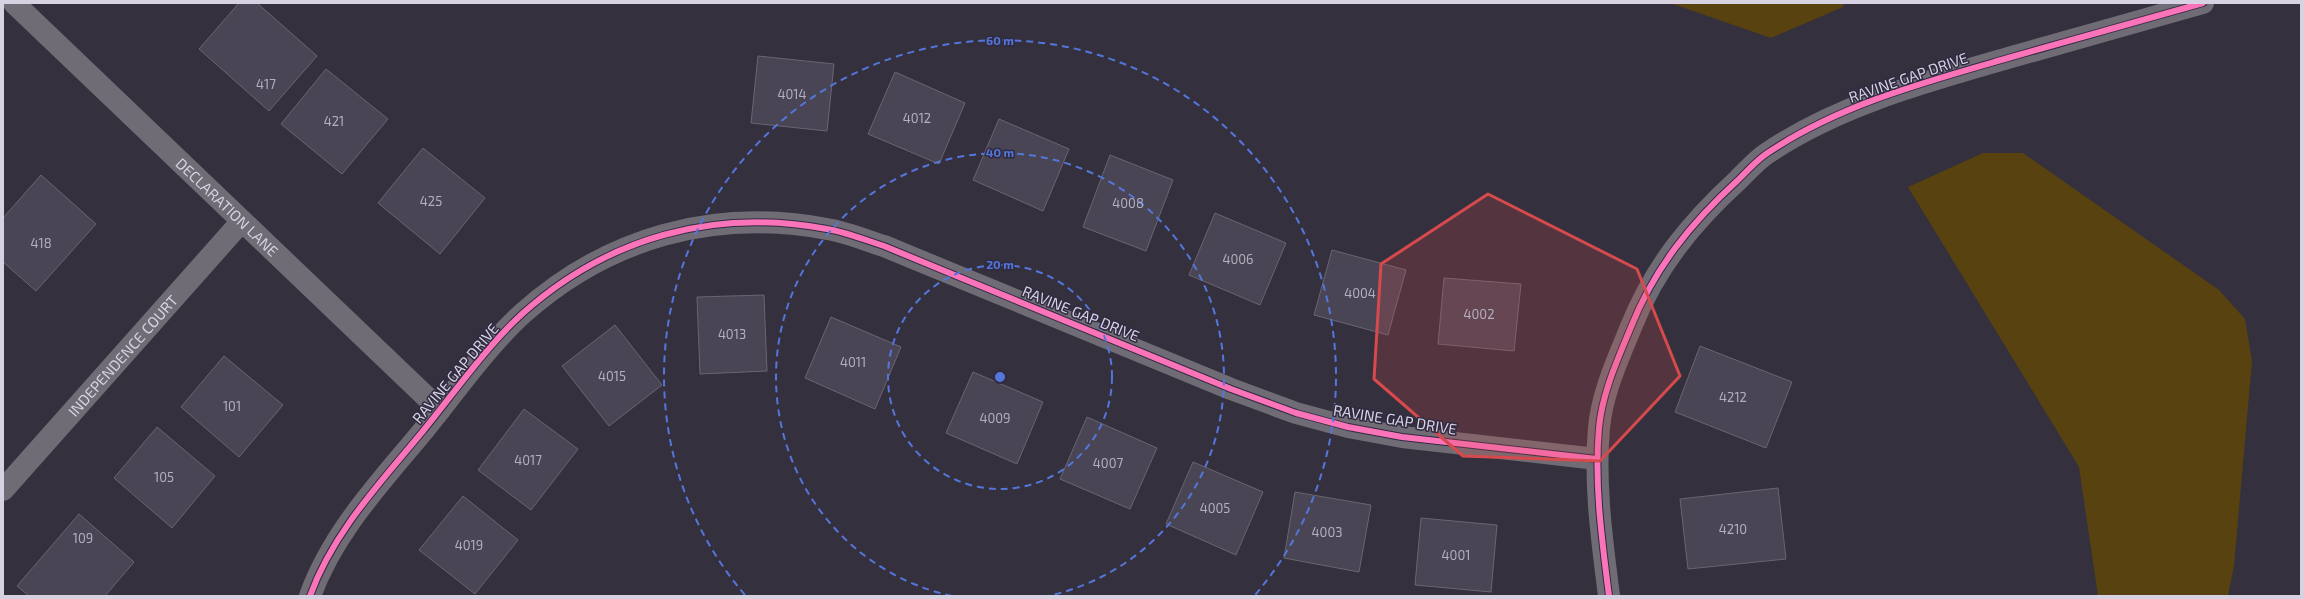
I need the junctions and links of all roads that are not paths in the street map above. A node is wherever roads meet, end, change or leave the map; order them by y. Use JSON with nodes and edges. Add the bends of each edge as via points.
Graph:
{"nodes":[{"id":1,"x":14,"y":3,"type":"edge"},
{"id":2,"x":2203,"y":3,"type":"edge"},
{"id":3,"x":242,"y":221,"type":"junction"},
{"id":4,"x":440,"y":410,"type":"junction"},
{"id":5,"x":1597,"y":459,"type":"junction"},
{"id":6,"x":3,"y":490,"type":"edge"},
{"id":7,"x":310,"y":596,"type":"edge"},
{"id":8,"x":1609,"y":596,"type":"edge"}],
"edges":[{"from":1,"to":3,"type":"street","name":"DECLARATION LANE"},
{"from":2,"to":5,"type":"street","name":"RAVINE GAP DRIVE","via":[[1973,68],[1883,97],[1819,123],[1765,155],[1716,200],[1671,251],[1638,309],[1612,372],[1599,425]]},
{"from":3,"to":4,"type":"street","name":"DECLARATION LANE"},
{"from":3,"to":6,"type":"street","name":"INDEPENDENCE COURT"},
{"from":4,"to":5,"type":"street","name":"RAVINE GAP DRIVE","via":[[522,315],[566,279],[609,255],[670,232],[724,223],[776,222],[829,229],[884,246],[1231,389],[1296,413],[1348,427],[1402,437]]},
{"from":4,"to":7,"type":"street","name":"RAVINE GAP DRIVE","via":[[336,540]]},
{"from":5,"to":8,"type":"street","name":"RAVINE GAP DRIVE","via":[[1598,502]]}]}
